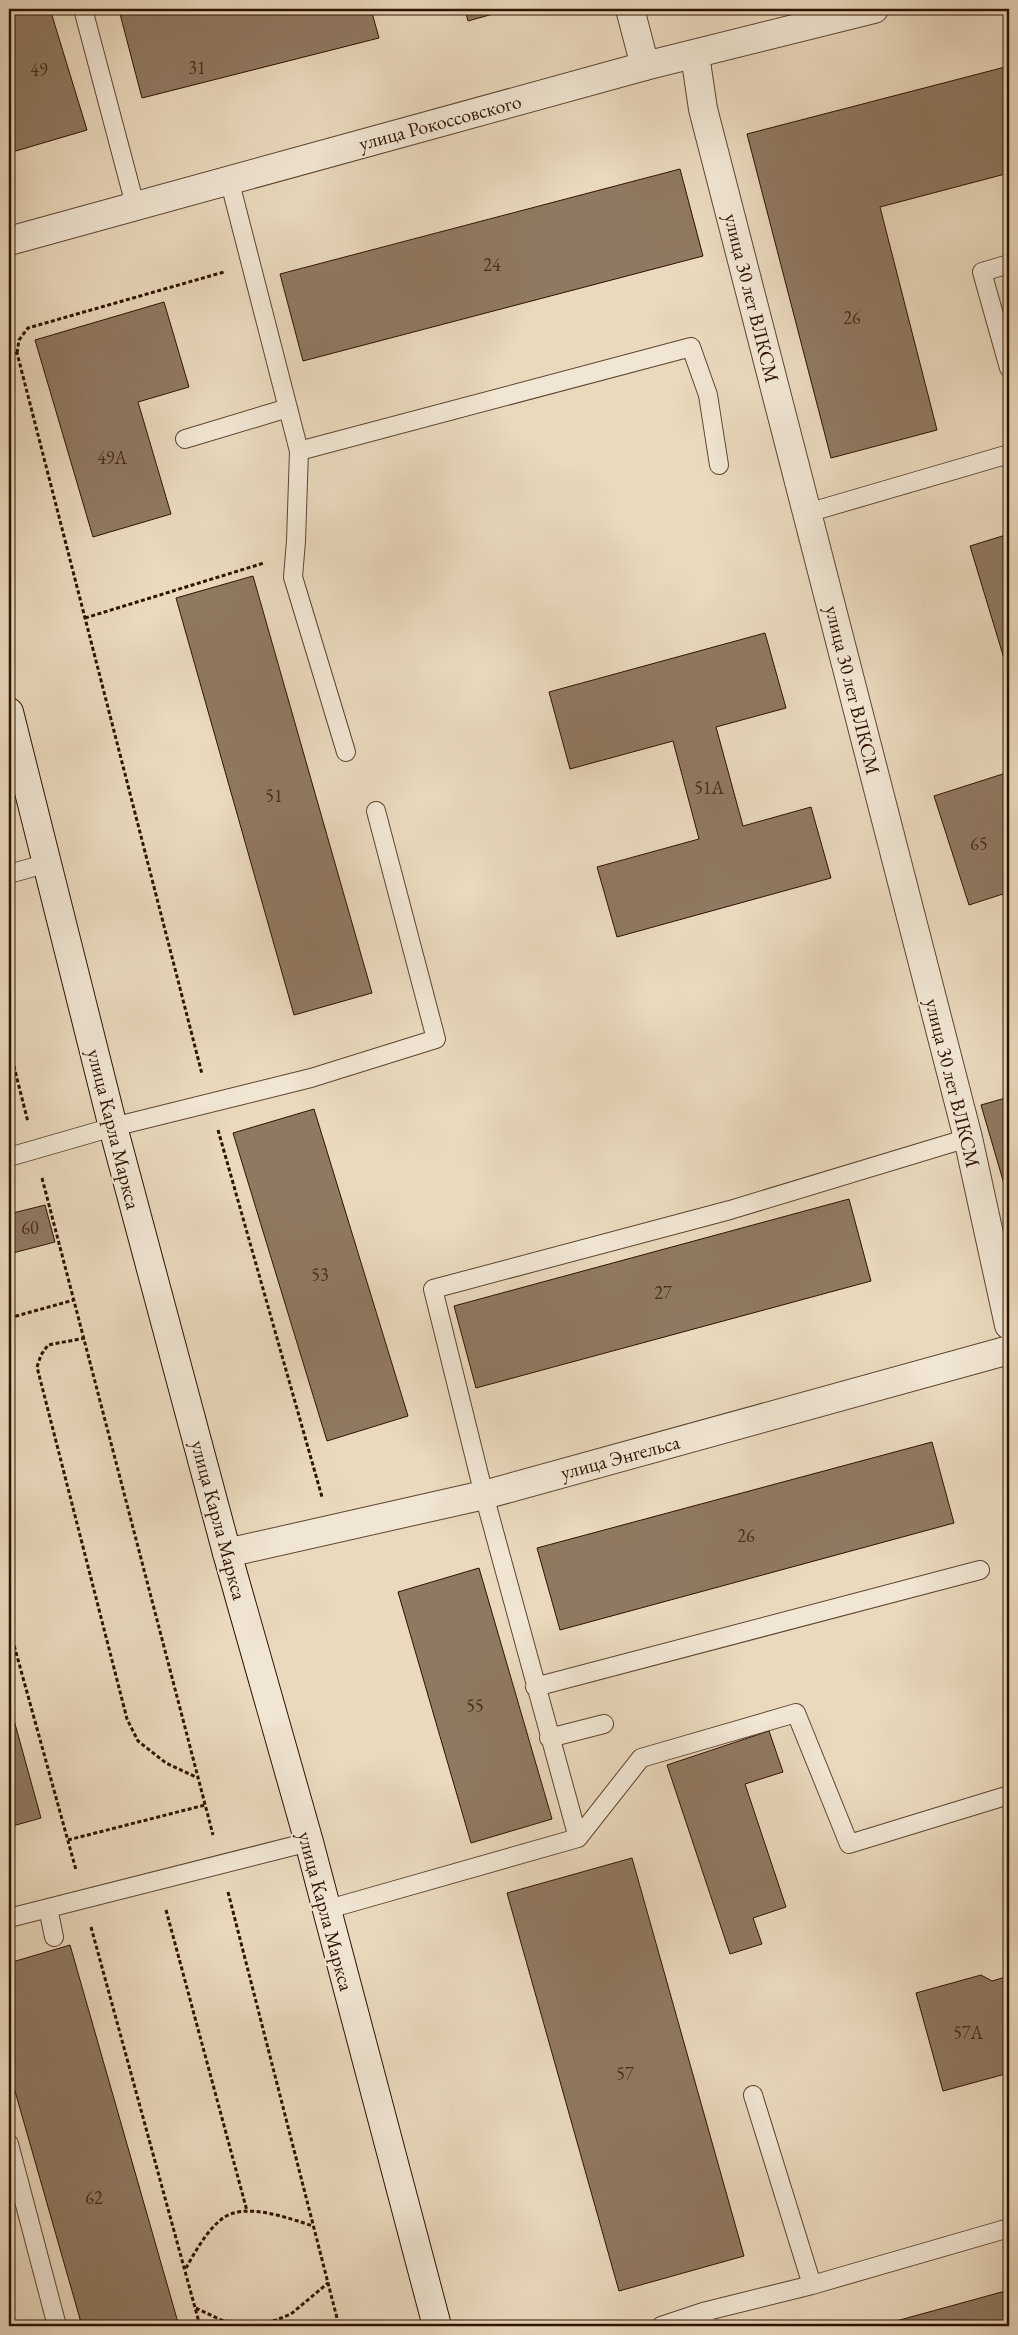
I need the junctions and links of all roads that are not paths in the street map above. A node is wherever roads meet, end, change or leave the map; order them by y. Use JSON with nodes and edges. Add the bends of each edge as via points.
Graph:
{"nodes":[{"id":1,"x":83,"y":9,"type":"edge"},
{"id":2,"x":630,"y":9,"type":"edge"},
{"id":3,"x":874,"y":9,"type":"edge"},
{"id":4,"x":695,"y":55,"type":"junction"},
{"id":5,"x":645,"y":66,"type":"junction"},
{"id":6,"x":229,"y":179,"type":"junction"},
{"id":7,"x":135,"y":206,"type":"junction"},
{"id":8,"x":9,"y":241,"type":"edge"},
{"id":9,"x":1009,"y":264,"type":"edge"},
{"id":10,"x":1009,"y":368,"type":"edge"},
{"id":11,"x":288,"y":408,"type":"junction"},
{"id":12,"x":184,"y":439,"type":"dead end"},
{"id":13,"x":299,"y":451,"type":"junction"},
{"id":14,"x":1009,"y":454,"type":"edge"},
{"id":15,"x":720,"y":465,"type":"dead end"},
{"id":16,"x":807,"y":513,"type":"junction"},
{"id":17,"x":9,"y":712,"type":"edge"},
{"id":18,"x":346,"y":752,"type":"dead end"},
{"id":19,"x":376,"y":811,"type":"dead end"},
{"id":20,"x":48,"y":863,"type":"junction"},
{"id":21,"x":9,"y":874,"type":"edge"},
{"id":22,"x":113,"y":1127,"type":"junction"},
{"id":23,"x":968,"y":1138,"type":"junction"},
{"id":24,"x":9,"y":1157,"type":"edge"},
{"id":25,"x":1009,"y":1325,"type":"edge"},
{"id":26,"x":1009,"y":1350,"type":"edge"},
{"id":27,"x":484,"y":1495,"type":"junction"},
{"id":28,"x":227,"y":1553,"type":"junction"},
{"id":29,"x":980,"y":1570,"type":"dead end"},
{"id":30,"x":535,"y":1687,"type":"junction"},
{"id":31,"x":604,"y":1724,"type":"dead end"},
{"id":32,"x":549,"y":1738,"type":"junction"},
{"id":33,"x":1009,"y":1795,"type":"edge"},
{"id":34,"x":578,"y":1838,"type":"junction"},
{"id":35,"x":309,"y":1842,"type":"junction"},
{"id":36,"x":48,"y":1908,"type":"junction"},
{"id":37,"x":325,"y":1910,"type":"junction"},
{"id":38,"x":9,"y":1918,"type":"edge"},
{"id":39,"x":54,"y":1937,"type":"dead end"},
{"id":40,"x":753,"y":2095,"type":"dead end"},
{"id":41,"x":9,"y":2144,"type":"edge"},
{"id":42,"x":1009,"y":2228,"type":"edge"},
{"id":43,"x":812,"y":2285,"type":"junction"},
{"id":44,"x":705,"y":2319,"type":"edge"},
{"id":45,"x":57,"y":2326,"type":"edge"},
{"id":46,"x":437,"y":2326,"type":"edge"},
{"id":47,"x":661,"y":2326,"type":"edge"}],
"edges":[{"from":1,"to":7,"type":"lane"},
{"from":2,"to":5,"type":"street"},
{"from":3,"to":4,"type":"street","name":"улица Рокоссовского"},
{"from":4,"to":5,"type":"street","name":"улица Рокоссовского"},
{"from":4,"to":16,"type":"street","name":"улица 30 лет ВЛКСМ","via":[[703,109]]},
{"from":5,"to":6,"type":"street","name":"улица Рокоссовского"},
{"from":6,"to":7,"type":"street","name":"улица Рокоссовского"},
{"from":6,"to":11,"type":"lane"},
{"from":7,"to":8,"type":"street","name":"улица Рокоссовского"},
{"from":9,"to":10,"type":"lane","via":[[982,272]]},
{"from":11,"to":12,"type":"lane"},
{"from":11,"to":13,"type":"lane"},
{"from":13,"to":15,"type":"lane","via":[[691,347],[708,395]]},
{"from":13,"to":18,"type":"lane","via":[[293,577]]},
{"from":14,"to":16,"type":"lane"},
{"from":16,"to":23,"type":"street","name":"улица 30 лет ВЛКСМ"},
{"from":17,"to":20,"type":"street","name":"улица Карла Маркса"},
{"from":19,"to":22,"type":"lane","via":[[436,1039],[311,1078]]},
{"from":20,"to":21,"type":"lane"},
{"from":20,"to":22,"type":"street","name":"улица Карла Маркса"},
{"from":22,"to":24,"type":"lane"},
{"from":22,"to":28,"type":"street","name":"улица Карла Маркса"},
{"from":23,"to":25,"type":"street","name":"улица 30 лет ВЛКСМ"},
{"from":23,"to":27,"type":"lane","via":[[730,1210],[433,1289]]},
{"from":26,"to":27,"type":"street","name":"улица Энгельса"},
{"from":27,"to":28,"type":"street","name":"улица Энгельса"},
{"from":27,"to":30,"type":"lane"},
{"from":28,"to":35,"type":"street","name":"улица Карла Маркса"},
{"from":29,"to":30,"type":"lane"},
{"from":30,"to":32,"type":"lane"},
{"from":31,"to":32,"type":"lane"},
{"from":32,"to":34,"type":"lane"},
{"from":33,"to":34,"type":"lane","via":[[849,1844],[796,1713],[641,1758]]},
{"from":34,"to":37,"type":"lane"},
{"from":35,"to":36,"type":"lane"},
{"from":35,"to":37,"type":"street","name":"улица Карла Маркса"},
{"from":36,"to":38,"type":"lane"},
{"from":36,"to":39,"type":"lane"},
{"from":37,"to":46,"type":"street","name":"улица Карла Маркса"},
{"from":40,"to":43,"type":"lane"},
{"from":41,"to":45,"type":"lane"},
{"from":42,"to":43,"type":"lane"},
{"from":43,"to":44,"type":"lane"},
{"from":44,"to":47,"type":"lane"}]}
